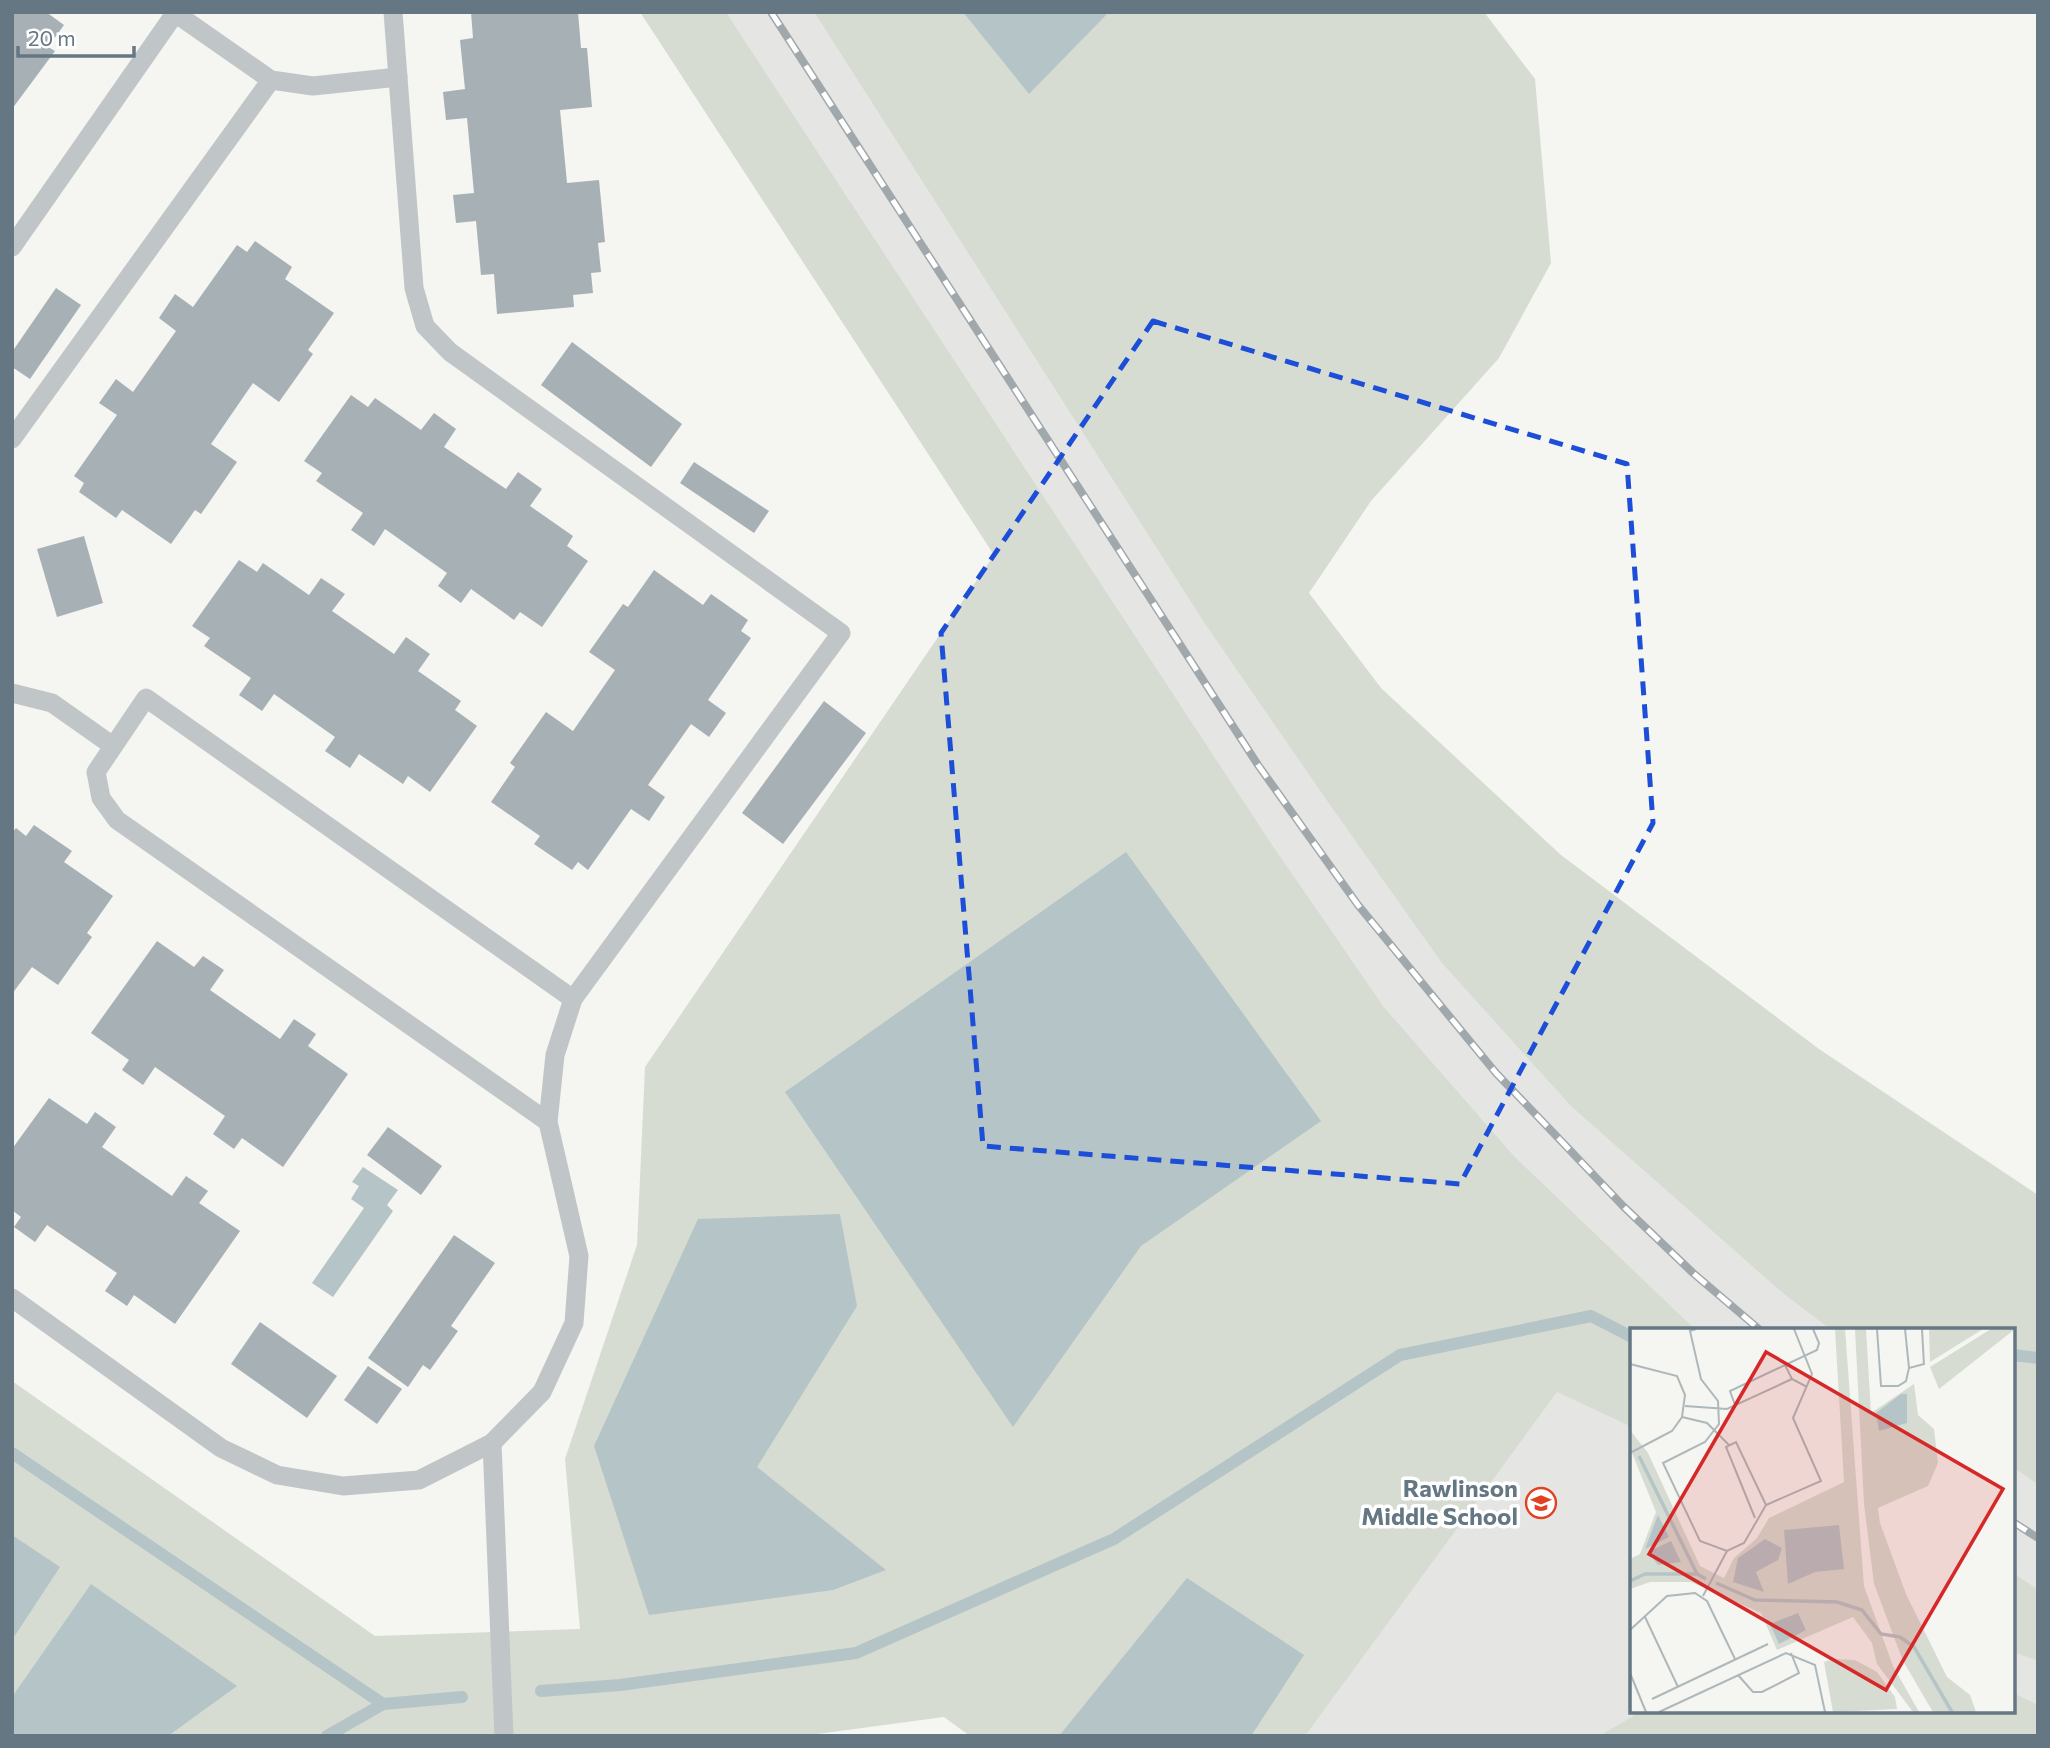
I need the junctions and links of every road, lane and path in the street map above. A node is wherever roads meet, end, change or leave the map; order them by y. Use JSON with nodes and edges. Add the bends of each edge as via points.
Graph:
{"nodes":[{"id":1,"x":393,"y":12,"type":"edge"},
{"id":2,"x":176,"y":13,"type":"edge"},
{"id":3,"x":398,"y":77,"type":"junction"},
{"id":4,"x":271,"y":80,"type":"junction"},
{"id":5,"x":12,"y":247,"type":"edge"},
{"id":6,"x":12,"y":439,"type":"edge"},
{"id":7,"x":12,"y":693,"type":"edge"},
{"id":8,"x":113,"y":746,"type":"junction"},
{"id":9,"x":573,"y":999,"type":"junction"},
{"id":10,"x":548,"y":1122,"type":"junction"},
{"id":11,"x":12,"y":1298,"type":"edge"},
{"id":12,"x":492,"y":1443,"type":"junction"},
{"id":13,"x":505,"y":1736,"type":"edge"}],
"edges":[{"from":1,"to":3,"type":"lane"},
{"from":2,"to":4,"type":"lane"},
{"from":2,"to":5,"type":"lane"},
{"from":3,"to":4,"type":"lane","via":[[313,86]]},
{"from":3,"to":9,"type":"lane","via":[[414,288],[425,326],[450,352],[841,633]]},
{"from":4,"to":6,"type":"lane"},
{"from":7,"to":8,"type":"lane","via":[[52,703]]},
{"from":8,"to":9,"type":"lane","via":[[146,698]]},
{"from":8,"to":10,"type":"lane","via":[[96,772],[101,798],[117,820]]},
{"from":9,"to":10,"type":"lane","via":[[555,1055]]},
{"from":10,"to":12,"type":"lane","via":[[579,1256],[574,1323],[541,1392]]},
{"from":11,"to":12,"type":"lane","via":[[221,1448],[277,1475],[343,1486],[419,1480]]},
{"from":12,"to":13,"type":"lane"}]}
